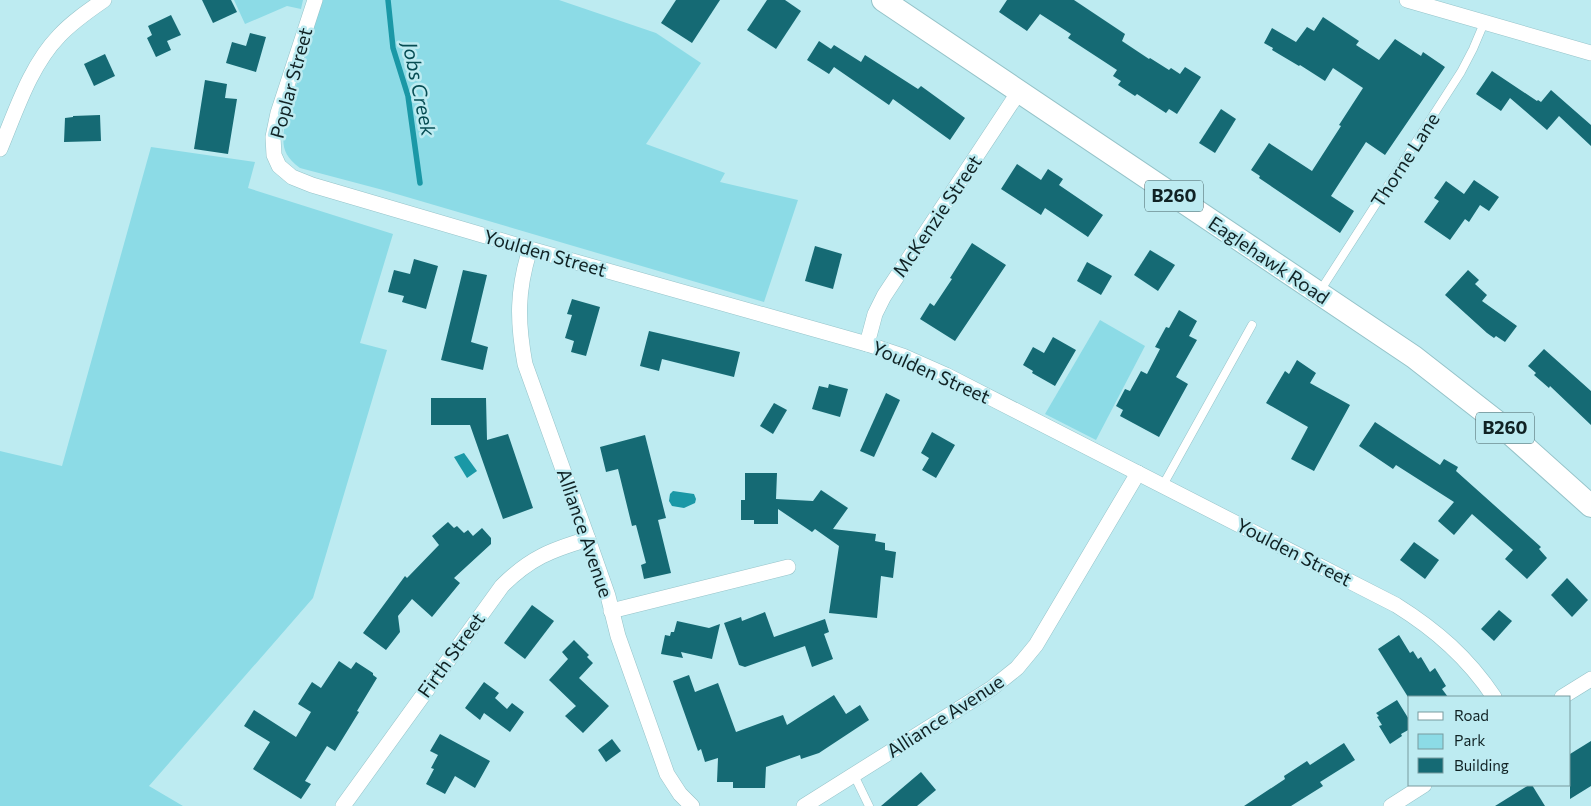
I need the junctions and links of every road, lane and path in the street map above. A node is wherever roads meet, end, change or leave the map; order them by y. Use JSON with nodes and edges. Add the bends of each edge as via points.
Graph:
{"nodes":[{"id":1,"x":104,"y":0,"type":"edge"},
{"id":2,"x":315,"y":0,"type":"edge"},
{"id":3,"x":883,"y":0,"type":"edge"},
{"id":4,"x":1407,"y":0,"type":"edge"},
{"id":5,"x":1484,"y":23,"type":"junction"},
{"id":6,"x":1591,"y":53,"type":"edge"},
{"id":7,"x":1018,"y":93,"type":"junction"},
{"id":8,"x":0,"y":149,"type":"edge"},
{"id":9,"x":279,"y":166,"type":"joint"},
{"id":10,"x":530,"y":249,"type":"junction"},
{"id":11,"x":1319,"y":292,"type":"junction"},
{"id":12,"x":1252,"y":325,"type":"dead end"},
{"id":13,"x":867,"y":344,"type":"junction"},
{"id":14,"x":1138,"y":473,"type":"junction"},
{"id":15,"x":1163,"y":485,"type":"junction"},
{"id":16,"x":1591,"y":506,"type":"edge"},
{"id":17,"x":588,"y":539,"type":"junction"},
{"id":18,"x":788,"y":567,"type":"dead end"},
{"id":19,"x":612,"y":611,"type":"junction"},
{"id":20,"x":1591,"y":679,"type":"edge"},
{"id":21,"x":1493,"y":696,"type":"edge"},
{"id":22,"x":1564,"y":696,"type":"edge"},
{"id":23,"x":854,"y":775,"type":"junction"},
{"id":24,"x":1422,"y":786,"type":"edge"},
{"id":25,"x":343,"y":806,"type":"edge"},
{"id":26,"x":692,"y":806,"type":"edge"},
{"id":27,"x":804,"y":806,"type":"edge"},
{"id":28,"x":869,"y":806,"type":"edge"},
{"id":29,"x":1391,"y":806,"type":"edge"}],
"edges":[{"from":1,"to":8,"type":"street","via":[[57,37],[31,79]]},
{"from":2,"to":9,"type":"street","name":"Poplar Street","via":[[274,128],[274,155]]},
{"from":3,"to":7,"type":"main road","name":"Eaglehawk Road","number":"B260"},
{"from":4,"to":5,"type":"street"},
{"from":5,"to":6,"type":"street"},
{"from":5,"to":11,"type":"lane","name":"Thorne Lane","via":[[1461,72]]},
{"from":7,"to":11,"type":"main road","name":"Eaglehawk Road","number":"B260"},
{"from":7,"to":13,"type":"street","name":"McKenzie Street","via":[[884,296]]},
{"from":9,"to":10,"type":"street","name":"Youlden Street","via":[[292,177],[312,184]]},
{"from":10,"to":13,"type":"street","name":"Youlden Street"},
{"from":10,"to":17,"type":"street","name":"Alliance Avenue","via":[[521,280],[519,313],[525,364]]},
{"from":11,"to":16,"type":"main road","name":"Eaglehawk Road","number":"B260","via":[[1460,392]]},
{"from":12,"to":15,"type":"lane"},
{"from":13,"to":14,"type":"street","name":"Youlden Street","via":[[946,375]]},
{"from":14,"to":15,"type":"street","name":"Youlden Street"},
{"from":14,"to":23,"type":"street","name":"Alliance Avenue","via":[[1036,645],[1016,668],[992,688]]},
{"from":15,"to":21,"type":"street","name":"Youlden Street","via":[[1413,616],[1459,653]]},
{"from":17,"to":19,"type":"street","name":"Alliance Avenue"},
{"from":17,"to":25,"type":"street","name":"Firth Street","via":[[536,558],[502,586]]},
{"from":18,"to":19,"type":"street"},
{"from":19,"to":26,"type":"street","name":"Alliance Avenue","via":[[667,774]]},
{"from":20,"to":22,"type":"street"},
{"from":23,"to":27,"type":"street","name":"Alliance Avenue"},
{"from":23,"to":28,"type":"lane"},
{"from":24,"to":29,"type":"street"}]}
